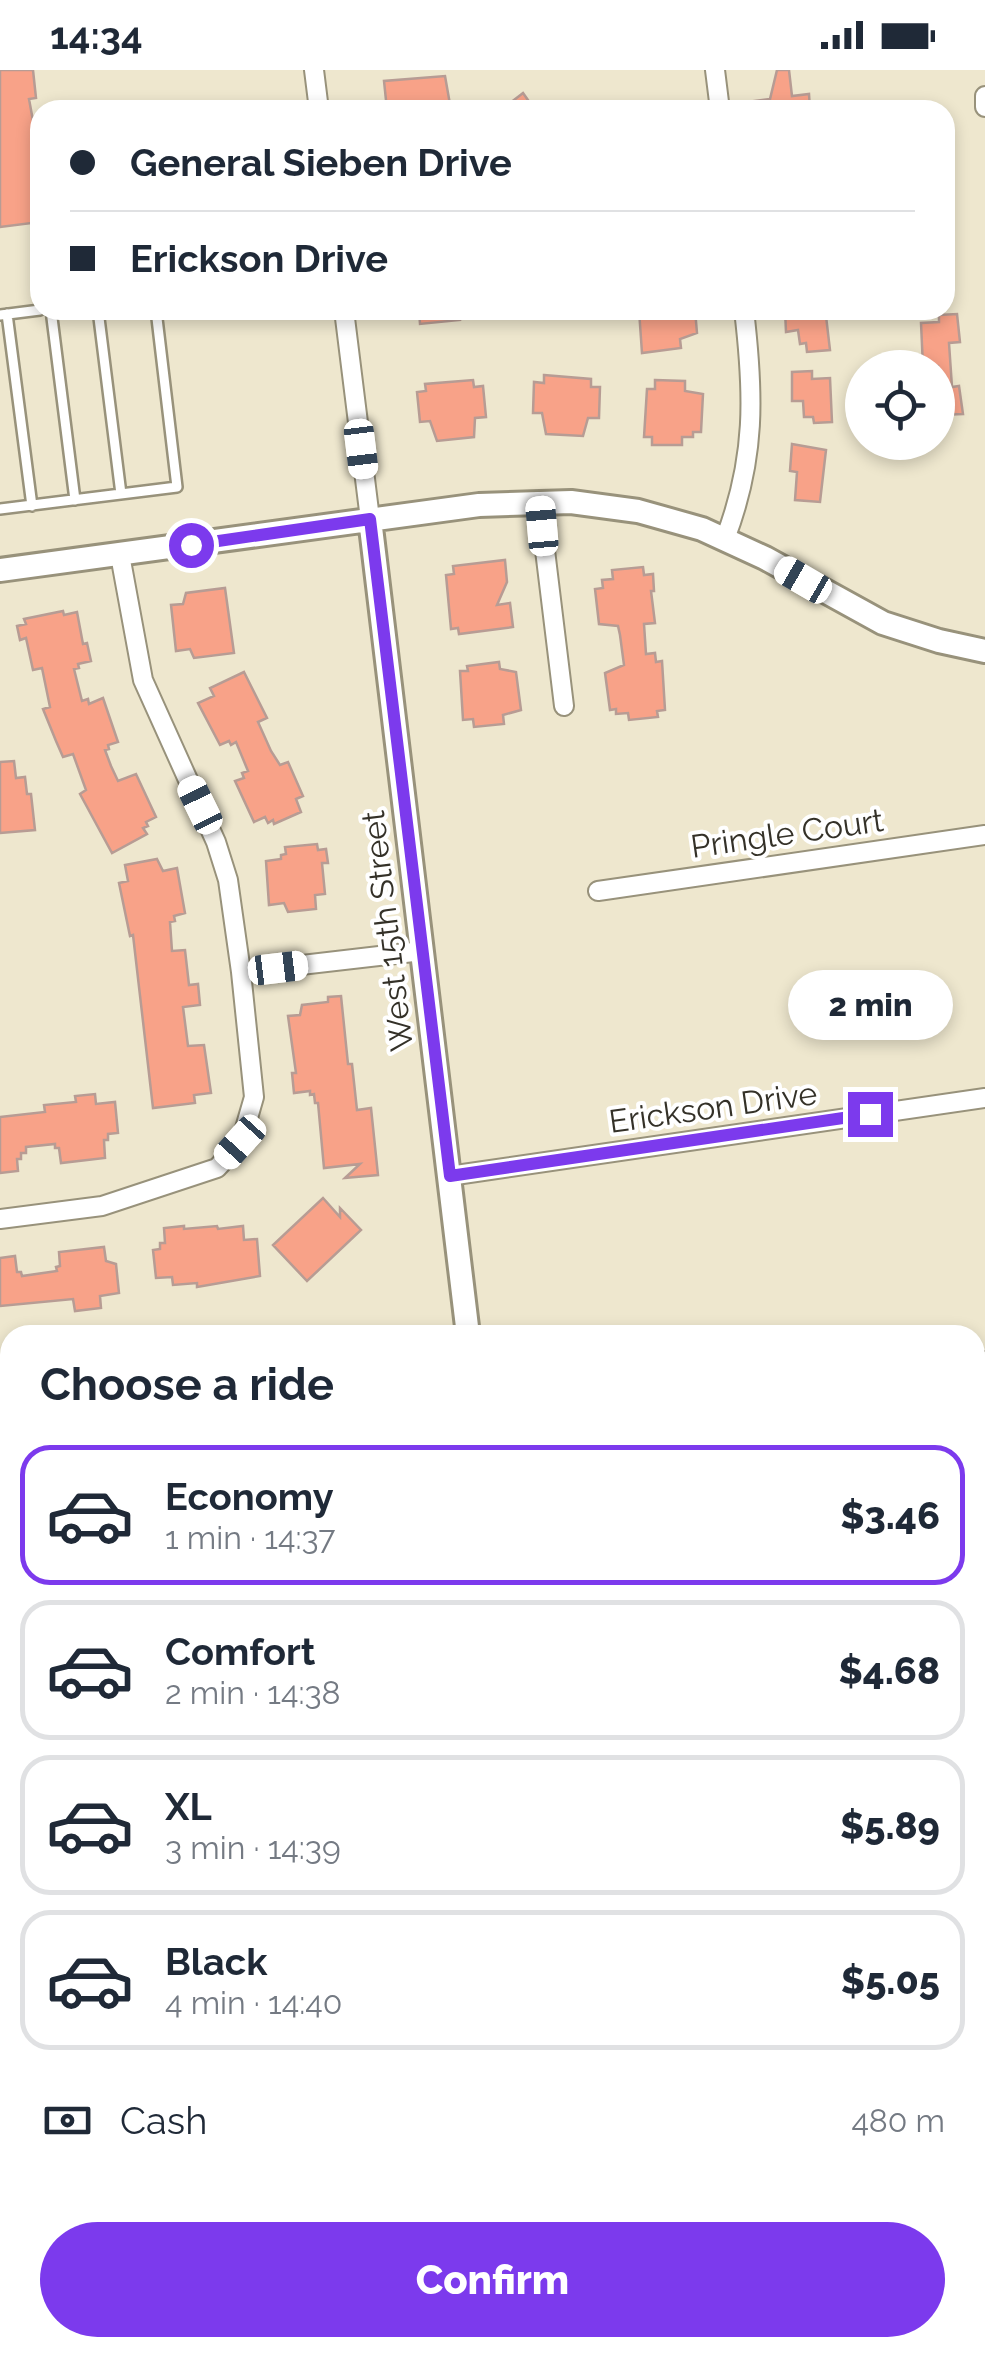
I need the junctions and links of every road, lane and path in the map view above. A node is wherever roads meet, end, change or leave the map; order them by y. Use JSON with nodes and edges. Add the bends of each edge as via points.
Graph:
{"nodes":[{"id":1,"x":314,"y":70,"type":"edge"},
{"id":2,"x":715,"y":70,"type":"edge"},
{"id":3,"x":985,"y":96,"type":"edge"},
{"id":4,"x":318,"y":100,"type":"edge"},
{"id":5,"x":719,"y":100,"type":"edge"},
{"id":6,"x":985,"y":107,"type":"edge"},
{"id":7,"x":30,"y":311,"type":"edge"},
{"id":8,"x":4,"y":315,"type":"edge"},
{"id":9,"x":51,"y":320,"type":"edge"},
{"id":10,"x":99,"y":320,"type":"edge"},
{"id":11,"x":157,"y":320,"type":"edge"},
{"id":12,"x":345,"y":320,"type":"edge"},
{"id":13,"x":745,"y":320,"type":"edge"},
{"id":14,"x":121,"y":494,"type":"junction"},
{"id":15,"x":75,"y":500,"type":"junction"},
{"id":16,"x":540,"y":501,"type":"junction"},
{"id":17,"x":32,"y":506,"type":"junction"},
{"id":18,"x":0,"y":510,"type":"edge"},
{"id":19,"x":370,"y":519,"type":"junction"},
{"id":20,"x":725,"y":539,"type":"junction"},
{"id":21,"x":120,"y":555,"type":"junction"},
{"id":22,"x":0,"y":570,"type":"edge"},
{"id":23,"x":985,"y":651,"type":"edge"},
{"id":24,"x":564,"y":706,"type":"dead end"},
{"id":25,"x":985,"y":835,"type":"edge"},
{"id":26,"x":598,"y":890,"type":"dead end"},
{"id":27,"x":422,"y":950,"type":"junction"},
{"id":28,"x":242,"y":972,"type":"junction"},
{"id":29,"x":985,"y":1098,"type":"edge"},
{"id":30,"x":450,"y":1176,"type":"junction"},
{"id":31,"x":0,"y":1220,"type":"edge"},
{"id":32,"x":467,"y":1325,"type":"edge"}],
"edges":[{"from":1,"to":4,"type":"street"},
{"from":2,"to":5,"type":"street"},
{"from":3,"to":6,"type":"street"},
{"from":7,"to":8,"type":"lane"},
{"from":8,"to":17,"type":"lane"},
{"from":9,"to":15,"type":"lane"},
{"from":10,"to":14,"type":"lane"},
{"from":11,"to":14,"type":"lane","via":[[177,487]]},
{"from":12,"to":19,"type":"street"},
{"from":13,"to":20,"type":"street","via":[[752,422],[738,505]]},
{"from":14,"to":15,"type":"lane"},
{"from":15,"to":17,"type":"lane"},
{"from":16,"to":19,"type":"street"},
{"from":16,"to":20,"type":"street","via":[[638,511]]},
{"from":16,"to":24,"type":"street"},
{"from":17,"to":18,"type":"lane"},
{"from":19,"to":21,"type":"street"},
{"from":19,"to":27,"type":"street","name":"West 15th Street"},
{"from":20,"to":23,"type":"street","via":[[883,622]]},
{"from":21,"to":22,"type":"street"},
{"from":21,"to":28,"type":"street","via":[[142,680],[216,842]]},
{"from":25,"to":26,"type":"street","name":"Pringle Court"},
{"from":27,"to":28,"type":"street"},
{"from":27,"to":30,"type":"street","name":"West 15th Street"},
{"from":28,"to":31,"type":"street","via":[[254,1097],[240,1142],[216,1168],[102,1206]]},
{"from":29,"to":30,"type":"street","name":"Erickson Drive"},
{"from":30,"to":32,"type":"street","name":"West 15th Street"}]}
